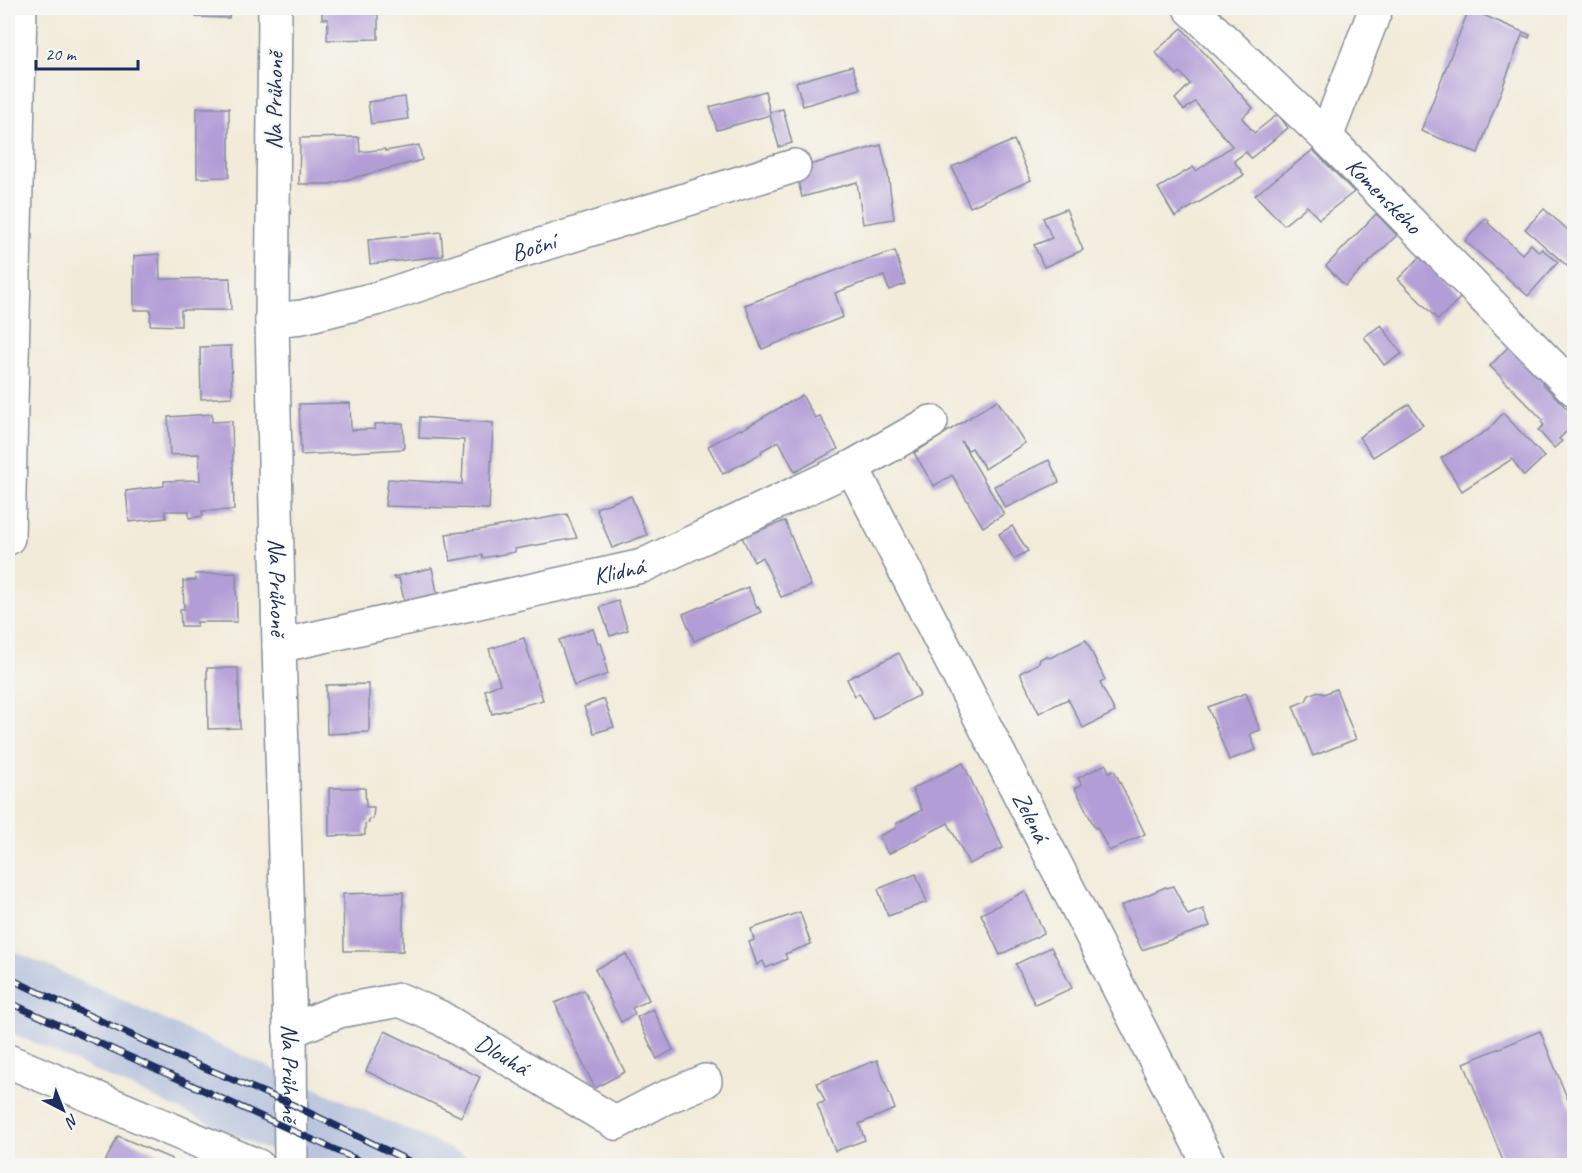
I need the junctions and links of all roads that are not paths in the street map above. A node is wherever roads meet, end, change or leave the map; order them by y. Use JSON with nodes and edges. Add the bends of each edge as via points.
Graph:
{"nodes":[{"id":1,"x":20,"y":8,"type":"edge"},
{"id":2,"x":275,"y":8,"type":"edge"},
{"id":3,"x":1190,"y":8,"type":"edge"},
{"id":4,"x":1376,"y":8,"type":"edge"},
{"id":5,"x":1326,"y":137,"type":"junction"},
{"id":6,"x":794,"y":166,"type":"dead end"},
{"id":7,"x":272,"y":320,"type":"junction"},
{"id":8,"x":1575,"y":389,"type":"edge"},
{"id":9,"x":931,"y":422,"type":"dead end"},
{"id":10,"x":852,"y":467,"type":"junction"},
{"id":11,"x":8,"y":538,"type":"edge"},
{"id":12,"x":279,"y":646,"type":"junction"},
{"id":13,"x":291,"y":1031,"type":"junction"},
{"id":14,"x":8,"y":1061,"type":"edge"},
{"id":15,"x":705,"y":1082,"type":"dead end"},
{"id":16,"x":258,"y":1166,"type":"edge"},
{"id":17,"x":291,"y":1166,"type":"edge"},
{"id":18,"x":1210,"y":1166,"type":"edge"}],
"edges":[{"from":1,"to":11,"type":"street"},
{"from":2,"to":7,"type":"street","name":"Na Průhoně"},
{"from":3,"to":5,"type":"street","name":"Komenského"},
{"from":4,"to":5,"type":"street"},
{"from":5,"to":8,"type":"street","name":"Komenského"},
{"from":6,"to":7,"type":"street","name":"Boční","via":[[379,298],[302,317]]},
{"from":7,"to":12,"type":"street","name":"Na Průhoně"},
{"from":9,"to":10,"type":"street","name":"Klidná"},
{"from":10,"to":12,"type":"street","name":"Klidná","via":[[642,566]]},
{"from":10,"to":18,"type":"street","name":"Zelená"},
{"from":12,"to":13,"type":"street","name":"Na Průhoně"},
{"from":13,"to":15,"type":"street","name":"Dlouhá","via":[[339,1011],[399,1000],[439,1017],[616,1123]]},
{"from":13,"to":17,"type":"street","name":"Na Průhoně"},
{"from":14,"to":16,"type":"street"}]}
